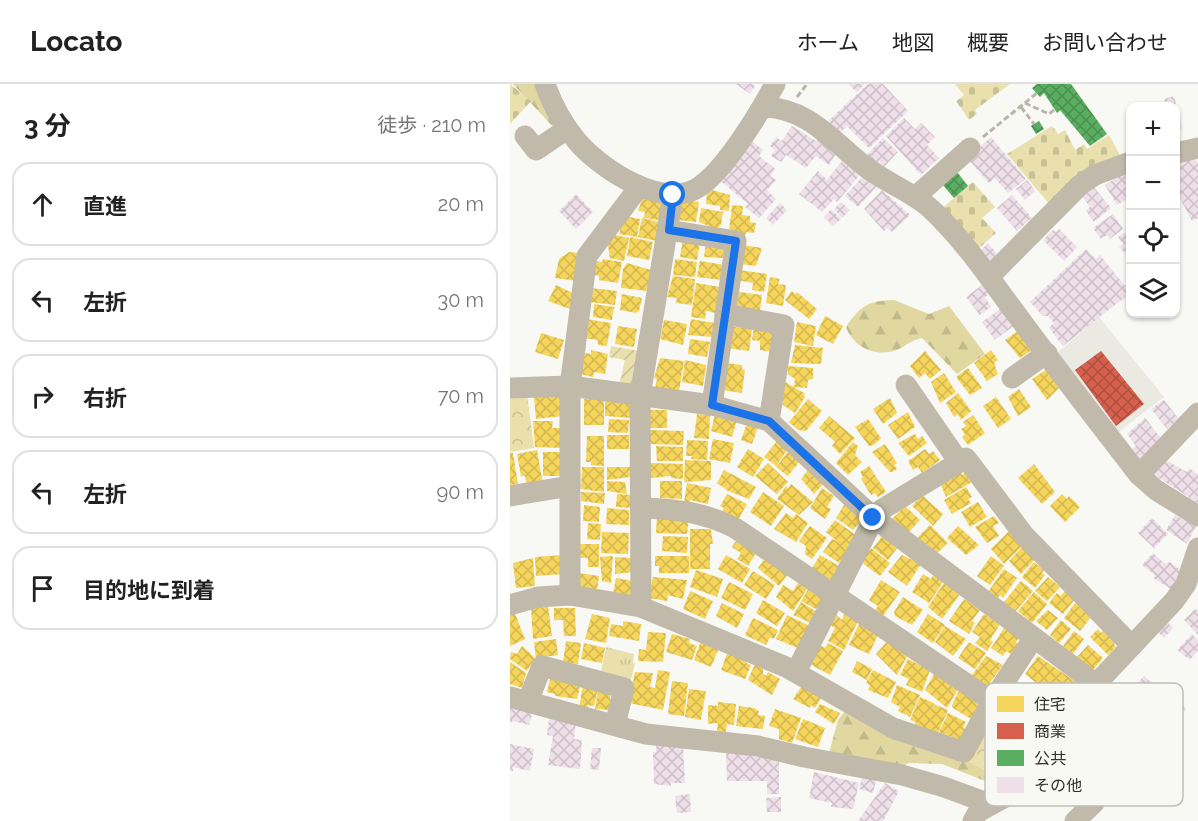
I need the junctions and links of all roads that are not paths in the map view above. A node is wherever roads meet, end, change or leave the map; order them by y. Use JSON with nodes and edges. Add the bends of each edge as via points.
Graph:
{"nodes":[{"id":1,"x":545,"y":84,"type":"edge"},
{"id":2,"x":775,"y":84,"type":"edge"},
{"id":3,"x":763,"y":107,"type":"junction"},
{"id":4,"x":567,"y":129,"type":"junction"},
{"id":5,"x":525,"y":136,"type":"dead end"},
{"id":6,"x":970,"y":148,"type":"road end"},
{"id":7,"x":1198,"y":148,"type":"edge"},
{"id":8,"x":1180,"y":152,"type":"edge"},
{"id":9,"x":1126,"y":164,"type":"edge"},
{"id":10,"x":639,"y":187,"type":"junction"},
{"id":11,"x":673,"y":195,"type":"junction"},
{"id":12,"x":915,"y":197,"type":"junction"},
{"id":13,"x":669,"y":230,"type":"junction"},
{"id":14,"x":990,"y":276,"type":"junction"},
{"id":15,"x":725,"y":314,"type":"junction"},
{"id":16,"x":1047,"y":353,"type":"junction"},
{"id":17,"x":1012,"y":378,"type":"dead end"},
{"id":18,"x":906,"y":385,"type":"dead end"},
{"id":19,"x":570,"y":386,"type":"junction"},
{"id":20,"x":510,"y":388,"type":"edge"},
{"id":21,"x":640,"y":396,"type":"junction"},
{"id":22,"x":712,"y":405,"type":"junction"},
{"id":23,"x":1198,"y":413,"type":"edge"},
{"id":24,"x":769,"y":421,"type":"junction"},
{"id":25,"x":960,"y":462,"type":"junction"},
{"id":26,"x":1139,"y":476,"type":"junction"},
{"id":27,"x":570,"y":486,"type":"junction"},
{"id":28,"x":510,"y":496,"type":"edge"},
{"id":29,"x":641,"y":508,"type":"junction"},
{"id":30,"x":1198,"y":516,"type":"edge"},
{"id":31,"x":873,"y":518,"type":"junction"},
{"id":32,"x":1198,"y":548,"type":"edge"},
{"id":33,"x":834,"y":594,"type":"junction"},
{"id":34,"x":570,"y":595,"type":"junction"},
{"id":35,"x":510,"y":605,"type":"edge"},
{"id":36,"x":641,"y":607,"type":"junction"},
{"id":37,"x":1032,"y":639,"type":"junction"},
{"id":38,"x":1132,"y":646,"type":"junction"},
{"id":39,"x":795,"y":672,"type":"junction"},
{"id":40,"x":1004,"y":683,"type":"edge"},
{"id":41,"x":1095,"y":683,"type":"edge"},
{"id":42,"x":1097,"y":683,"type":"edge"},
{"id":43,"x":985,"y":696,"type":"edge"},
{"id":44,"x":519,"y":699,"type":"edge"},
{"id":45,"x":985,"y":714,"type":"edge"},
{"id":46,"x":615,"y":725,"type":"junction"},
{"id":47,"x":985,"y":802,"type":"edge"},
{"id":48,"x":987,"y":806,"type":"edge"},
{"id":49,"x":1091,"y":806,"type":"edge"},
{"id":50,"x":973,"y":821,"type":"edge"},
{"id":51,"x":1075,"y":821,"type":"edge"}],
"edges":[{"from":1,"to":4,"type":"street"},
{"from":2,"to":3,"type":"street"},
{"from":3,"to":11,"type":"street","via":[[700,187]]},
{"from":3,"to":12,"type":"street","via":[[792,111],[818,125],[863,165]]},
{"from":4,"to":5,"type":"street","via":[[536,150]]},
{"from":4,"to":10,"type":"street","via":[[592,155]]},
{"from":6,"to":12,"type":"street"},
{"from":7,"to":8,"type":"street"},
{"from":9,"to":14,"type":"street","via":[[1080,185]]},
{"from":10,"to":11,"type":"street"},
{"from":10,"to":19,"type":"street","via":[[587,256]]},
{"from":11,"to":13,"type":"street"},
{"from":12,"to":14,"type":"street","via":[[933,211]]},
{"from":13,"to":15,"type":"street","via":[[736,241]]},
{"from":13,"to":21,"type":"street"},
{"from":14,"to":16,"type":"street"},
{"from":15,"to":22,"type":"street"},
{"from":15,"to":24,"type":"street","via":[[784,325]]},
{"from":16,"to":17,"type":"street"},
{"from":16,"to":26,"type":"street"},
{"from":18,"to":25,"type":"street"},
{"from":19,"to":20,"type":"street"},
{"from":19,"to":21,"type":"street"},
{"from":19,"to":27,"type":"street"},
{"from":21,"to":22,"type":"street"},
{"from":21,"to":29,"type":"street"},
{"from":22,"to":24,"type":"street"},
{"from":23,"to":26,"type":"street"},
{"from":24,"to":31,"type":"street"},
{"from":25,"to":31,"type":"street"},
{"from":25,"to":38,"type":"street","via":[[966,458],[1024,535]]},
{"from":26,"to":30,"type":"street"},
{"from":27,"to":28,"type":"street"},
{"from":27,"to":34,"type":"street"},
{"from":29,"to":33,"type":"street","via":[[686,510],[719,520]]},
{"from":29,"to":36,"type":"street"},
{"from":31,"to":33,"type":"street"},
{"from":31,"to":37,"type":"street"},
{"from":32,"to":38,"type":"street","via":[[1186,584]]},
{"from":33,"to":39,"type":"street"},
{"from":33,"to":43,"type":"street"},
{"from":34,"to":35,"type":"street","via":[[538,597]]},
{"from":34,"to":36,"type":"street"},
{"from":36,"to":39,"type":"street"},
{"from":37,"to":40,"type":"street"},
{"from":37,"to":41,"type":"street"},
{"from":38,"to":42,"type":"street"},
{"from":39,"to":45,"type":"street","via":[[873,719],[964,752]]},
{"from":44,"to":46,"type":"street"},
{"from":44,"to":46,"type":"street","via":[[542,666],[624,688]]},
{"from":46,"to":47,"type":"street","via":[[646,734],[758,746],[902,775]]},
{"from":48,"to":50,"type":"street"},
{"from":49,"to":51,"type":"street"}]}
